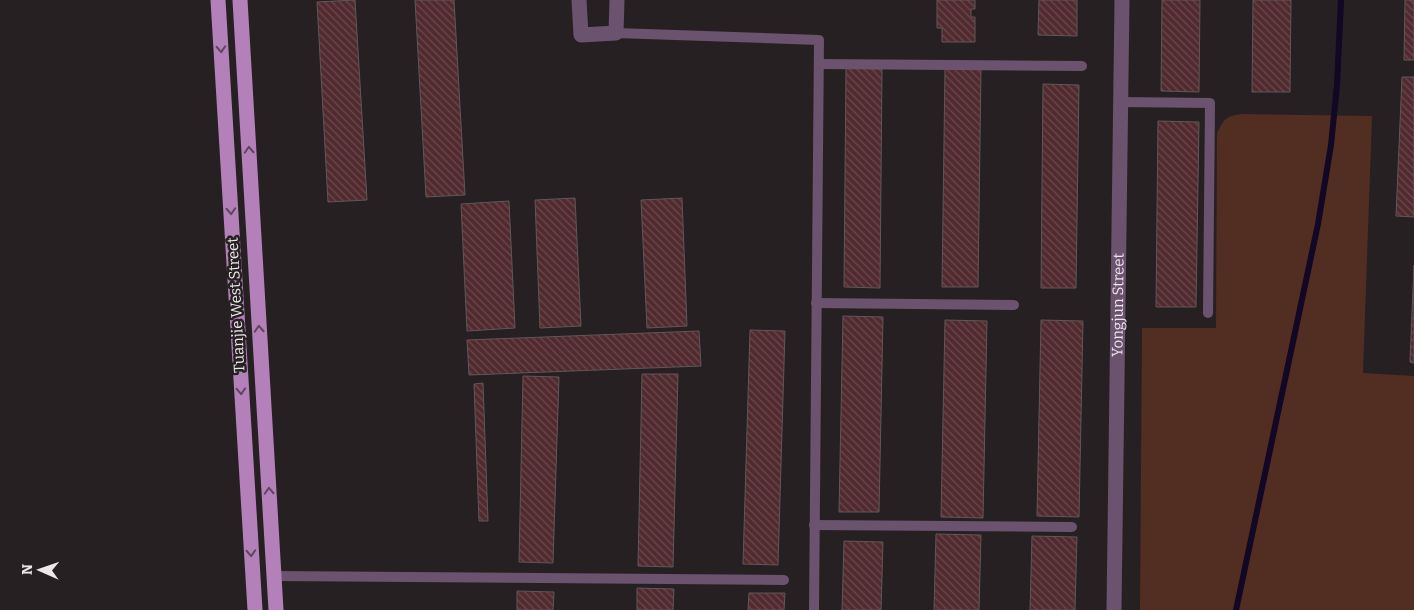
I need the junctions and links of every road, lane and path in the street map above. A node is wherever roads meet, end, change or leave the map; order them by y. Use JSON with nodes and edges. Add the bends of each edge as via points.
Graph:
{"nodes":[{"id":1,"x":218,"y":0,"type":"edge"},
{"id":2,"x":240,"y":0,"type":"edge"},
{"id":3,"x":580,"y":0,"type":"edge"},
{"id":4,"x":617,"y":0,"type":"edge"},
{"id":5,"x":1122,"y":0,"type":"edge"},
{"id":6,"x":616,"y":33,"type":"junction"},
{"id":7,"x":819,"y":64,"type":"junction"},
{"id":8,"x":1082,"y":66,"type":"dead end"},
{"id":9,"x":1121,"y":102,"type":"junction"},
{"id":10,"x":816,"y":302,"type":"junction"},
{"id":11,"x":1014,"y":305,"type":"dead end"},
{"id":12,"x":1208,"y":313,"type":"dead end"},
{"id":13,"x":814,"y":525,"type":"junction"},
{"id":14,"x":1072,"y":527,"type":"dead end"},
{"id":15,"x":274,"y":576,"type":"junction"},
{"id":16,"x":784,"y":580,"type":"dead end"},
{"id":17,"x":255,"y":610,"type":"edge"},
{"id":18,"x":276,"y":610,"type":"edge"},
{"id":19,"x":814,"y":610,"type":"edge"},
{"id":20,"x":1114,"y":610,"type":"edge"}],
"edges":[{"from":1,"to":17,"type":"main road","name":"Tuanjie West Street","one_way":true},
{"from":15,"to":2,"type":"main road","name":"Tuanjie West Street","one_way":true},
{"from":3,"to":6,"type":"street","via":[[581,35]]},
{"from":4,"to":6,"type":"street"},
{"from":5,"to":9,"type":"street","name":"Yongjun Street"},
{"from":6,"to":7,"type":"lane","via":[[819,40]]},
{"from":7,"to":8,"type":"lane"},
{"from":7,"to":10,"type":"lane"},
{"from":9,"to":12,"type":"lane","via":[[1210,103]]},
{"from":9,"to":20,"type":"street","name":"Yongjun Street"},
{"from":10,"to":11,"type":"lane"},
{"from":10,"to":13,"type":"lane"},
{"from":13,"to":14,"type":"lane"},
{"from":13,"to":19,"type":"lane"},
{"from":15,"to":16,"type":"lane"},
{"from":15,"to":18,"type":"main road","name":"Tuanjie West Street"}]}
